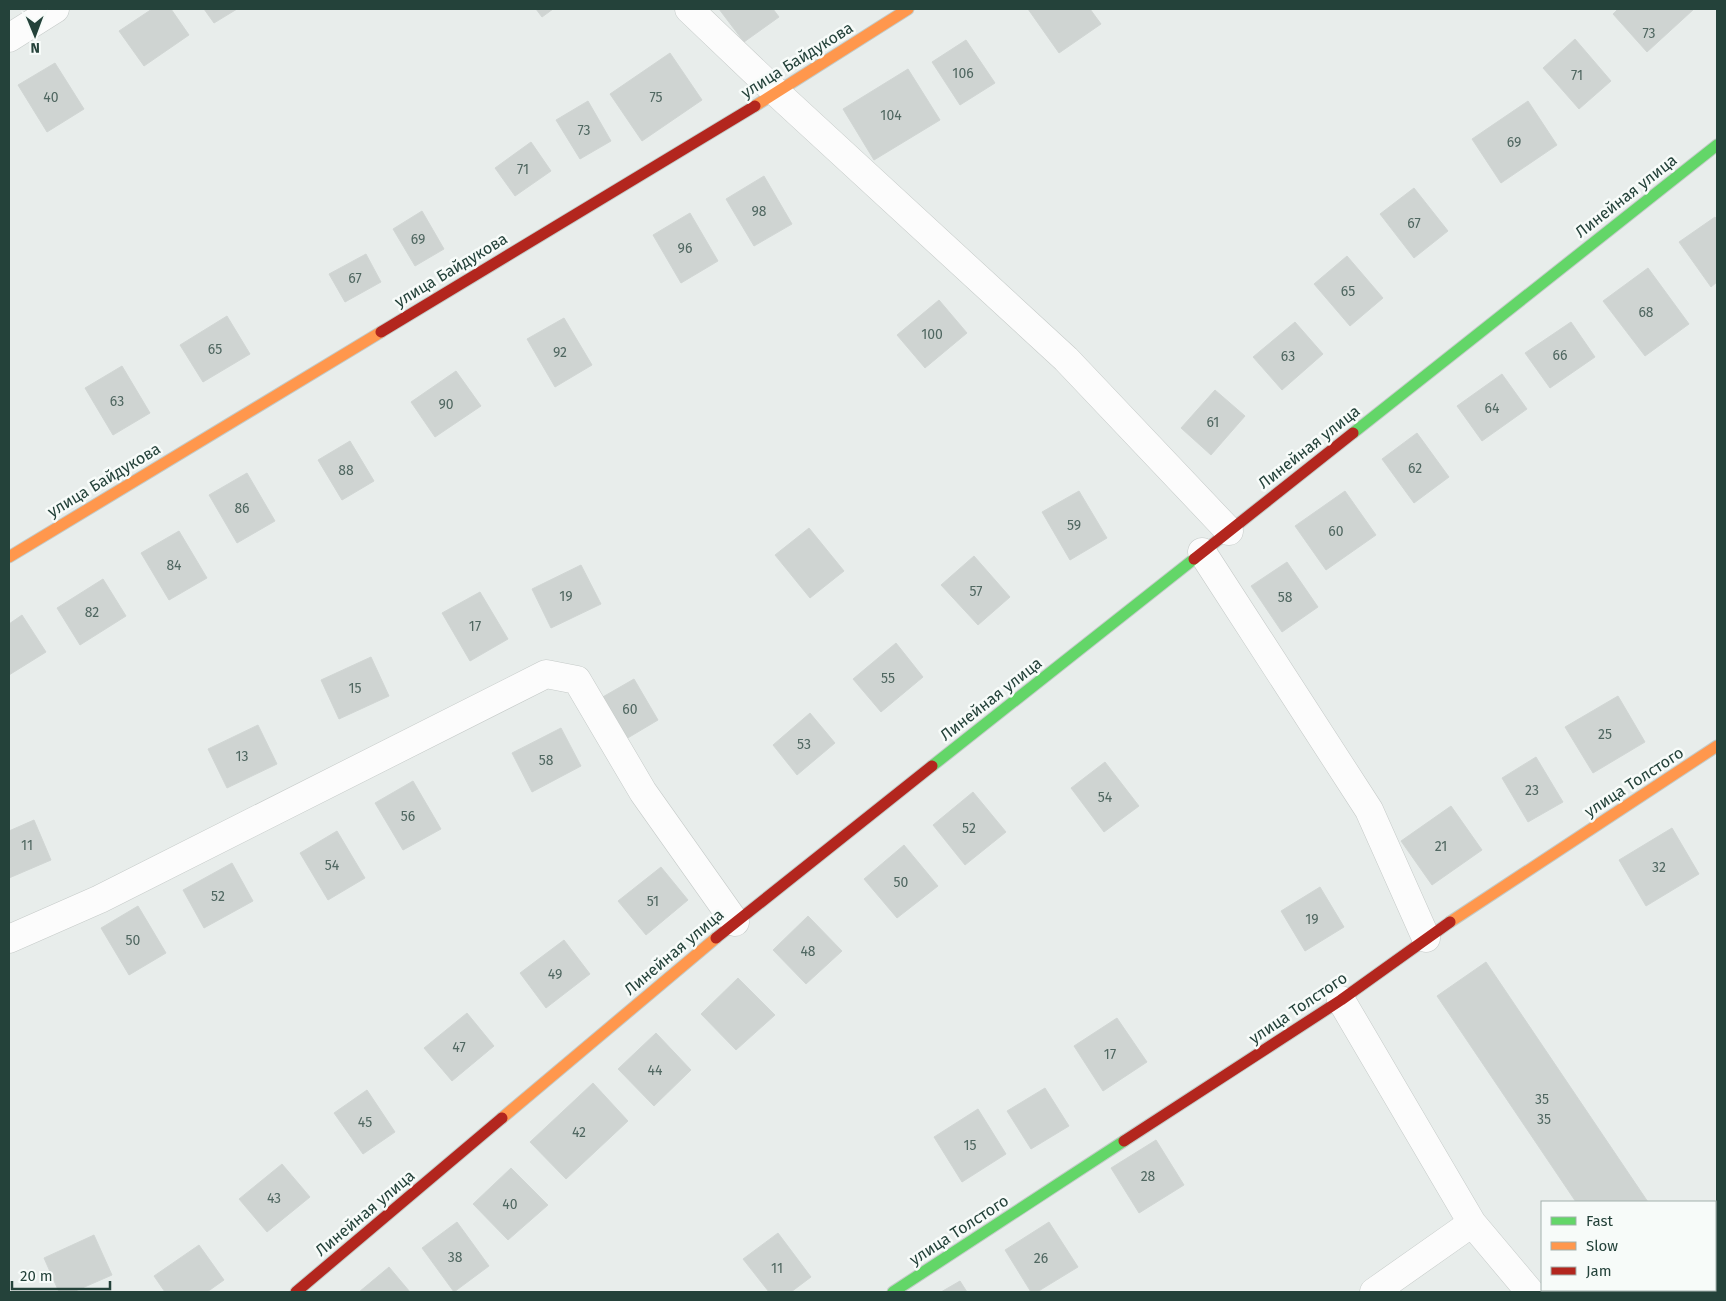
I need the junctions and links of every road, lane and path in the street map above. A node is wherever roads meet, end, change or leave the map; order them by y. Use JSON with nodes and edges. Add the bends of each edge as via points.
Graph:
{"nodes":[{"id":1,"x":54,"y":9,"type":"edge"},
{"id":2,"x":689,"y":9,"type":"edge"},
{"id":3,"x":908,"y":9,"type":"edge"},
{"id":4,"x":9,"y":38,"type":"edge"},
{"id":5,"x":777,"y":93,"type":"junction"},
{"id":6,"x":1717,"y":144,"type":"edge"},
{"id":7,"x":1229,"y":531,"type":"junction"},
{"id":8,"x":1202,"y":552,"type":"junction"},
{"id":9,"x":9,"y":557,"type":"edge"},
{"id":10,"x":1717,"y":746,"type":"edge"},
{"id":11,"x":735,"y":922,"type":"junction"},
{"id":12,"x":1426,"y":938,"type":"junction"},
{"id":13,"x":9,"y":939,"type":"edge"},
{"id":14,"x":1341,"y":1000,"type":"junction"},
{"id":15,"x":1472,"y":1223,"type":"junction"},
{"id":16,"x":296,"y":1292,"type":"edge"},
{"id":17,"x":893,"y":1292,"type":"edge"},
{"id":18,"x":1374,"y":1292,"type":"edge"},
{"id":19,"x":1530,"y":1292,"type":"edge"}],
"edges":[{"from":1,"to":4,"type":"street"},
{"from":2,"to":5,"type":"street"},
{"from":3,"to":5,"type":"street","name":"улица Байдукова"},
{"from":5,"to":7,"type":"street","via":[[1066,359]]},
{"from":5,"to":9,"type":"street","name":"улица Байдукова"},
{"from":6,"to":7,"type":"street","name":"Линейная улица"},
{"from":7,"to":8,"type":"street","name":"Линейная улица"},
{"from":8,"to":11,"type":"street","name":"Линейная улица"},
{"from":8,"to":12,"type":"street","via":[[1369,810]]},
{"from":10,"to":12,"type":"street","name":"улица Толстого"},
{"from":11,"to":13,"type":"street","via":[[643,792],[577,680],[546,674],[100,899]]},
{"from":11,"to":16,"type":"street","name":"Линейная улица"},
{"from":12,"to":14,"type":"street","name":"улица Толстого"},
{"from":14,"to":15,"type":"street"},
{"from":14,"to":17,"type":"street","name":"улица Толстого"},
{"from":15,"to":18,"type":"street"},
{"from":15,"to":19,"type":"street"}]}
